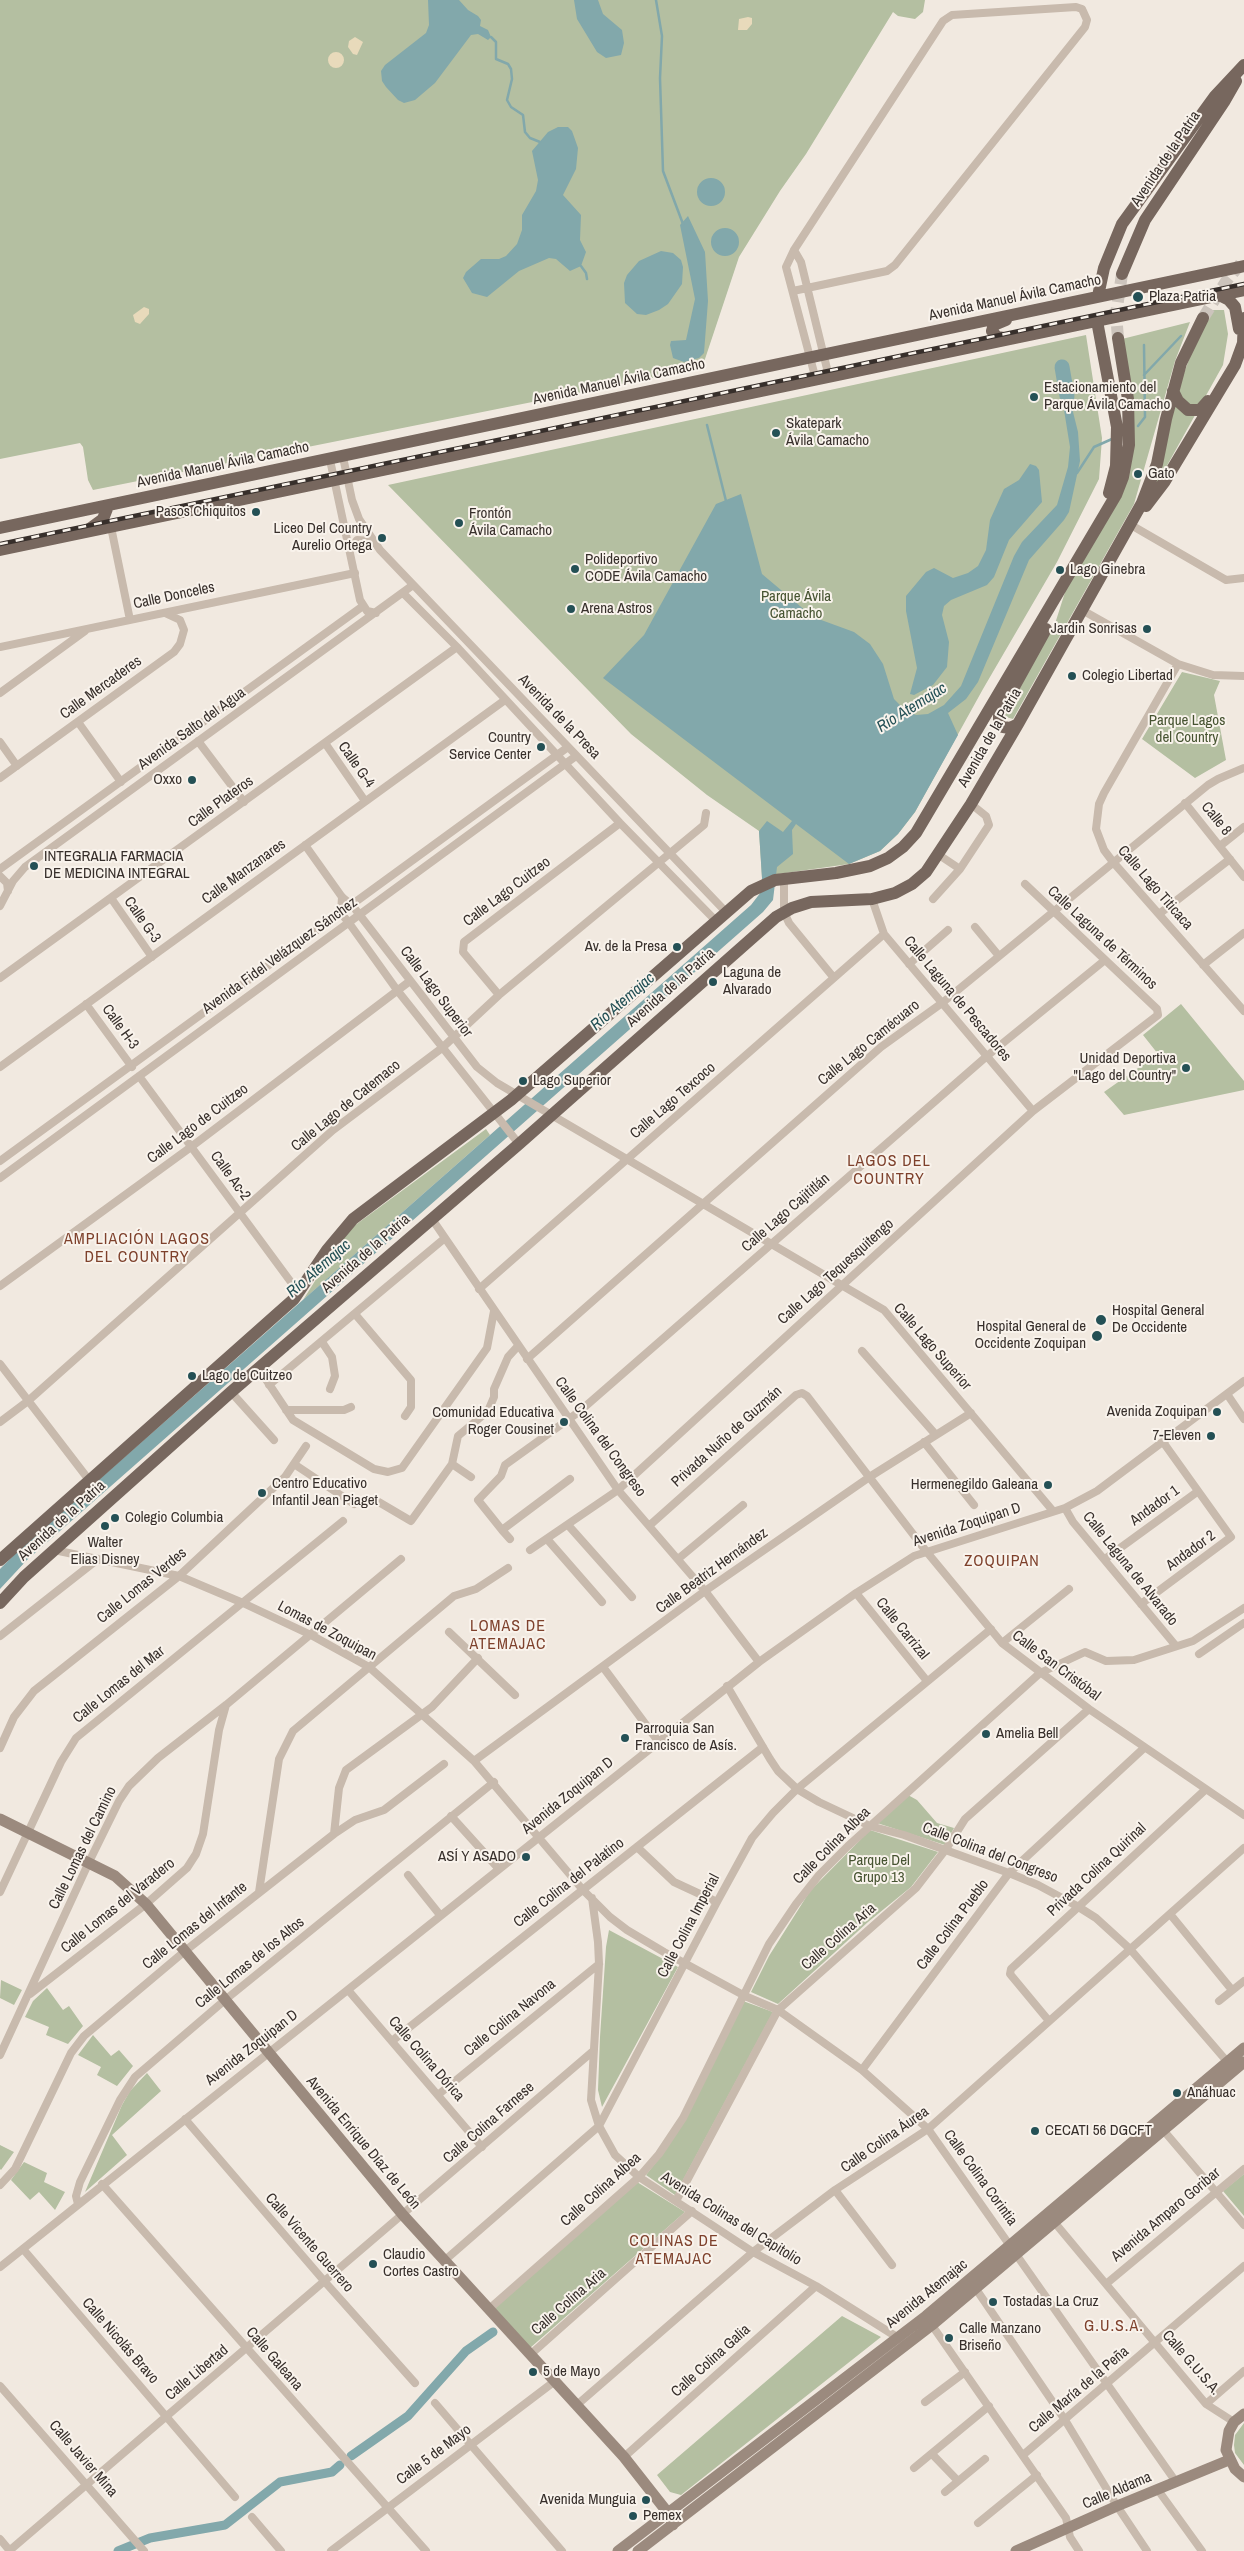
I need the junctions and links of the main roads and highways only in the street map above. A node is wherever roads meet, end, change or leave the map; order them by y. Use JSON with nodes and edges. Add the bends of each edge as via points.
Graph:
{"nodes":[{"id":1,"x":1244,"y":65,"type":"edge"},
{"id":2,"x":1244,"y":266,"type":"edge"},
{"id":3,"x":1122,"y":274,"type":"tunnel mouth"},
{"id":4,"x":1244,"y":290,"type":"edge"},
{"id":5,"x":1219,"y":295,"type":"junction"},
{"id":6,"x":1098,"y":296,"type":"junction"},
{"id":7,"x":1039,"y":309,"type":"junction"},
{"id":8,"x":1203,"y":318,"type":"tunnel mouth"},
{"id":9,"x":1244,"y":318,"type":"edge"},
{"id":10,"x":1097,"y":321,"type":"junction"},
{"id":11,"x":1118,"y":338,"type":"tunnel mouth"},
{"id":12,"x":1012,"y":339,"type":"junction"},
{"id":13,"x":1173,"y":391,"type":"junction"},
{"id":14,"x":108,"y":506,"type":"junction"},
{"id":15,"x":1100,"y":524,"type":"junction"},
{"id":16,"x":1131,"y":525,"type":"junction"},
{"id":17,"x":0,"y":528,"type":"edge"},
{"id":18,"x":86,"y":532,"type":"junction"},
{"id":19,"x":0,"y":550,"type":"edge"},
{"id":20,"x":1064,"y":582,"type":"junction"},
{"id":21,"x":1018,"y":724,"type":"junction"},
{"id":22,"x":0,"y":1560,"type":"edge"},
{"id":23,"x":0,"y":1603,"type":"edge"},
{"id":24,"x":0,"y":1819,"type":"edge"},
{"id":25,"x":1244,"y":2048,"type":"edge"},
{"id":26,"x":1244,"y":2062,"type":"edge"},
{"id":27,"x":1231,"y":2066,"type":"junction"},
{"id":28,"x":929,"y":2321,"type":"junction"},
{"id":29,"x":1244,"y":2414,"type":"edge"},
{"id":30,"x":1229,"y":2460,"type":"junction"},
{"id":31,"x":1244,"y":2477,"type":"edge"},
{"id":32,"x":668,"y":2513,"type":"junction"},
{"id":33,"x":673,"y":2525,"type":"junction"},
{"id":34,"x":618,"y":2551,"type":"edge"},
{"id":35,"x":638,"y":2551,"type":"edge"},
{"id":36,"x":1016,"y":2551,"type":"edge"}],
"edges":[{"from":1,"to":3,"type":"main road","name":"Avenida de la Patria","via":[[1224,102],[1145,220]]},
{"from":1,"to":6,"type":"main road","via":[[1215,96],[1126,218],[1104,268]]},
{"from":2,"to":6,"type":"main road","name":"Avenida Manuel Ávila Camacho"},
{"from":4,"to":5,"type":"main road"},
{"from":5,"to":10,"type":"main road"},
{"from":5,"to":13,"type":"main road","via":[[1229,300],[1237,311],[1239,331],[1234,358],[1200,410],[1184,408]]},
{"from":6,"to":7,"type":"main road","name":"Avenida Manuel Ávila Camacho"},
{"from":7,"to":12,"type":"main road","via":[[992,326],[997,337]]},
{"from":7,"to":14,"type":"main road","name":"Avenida Manuel Ávila Camacho"},
{"from":8,"to":13,"type":"main road","name":"Avenida de la Patria","via":[[1187,349]]},
{"from":9,"to":16,"type":"main road","via":[[1243,343],[1235,365],[1165,480]]},
{"from":10,"to":12,"type":"main road"},
{"from":10,"to":15,"type":"main road","via":[[1118,441],[1112,482]]},
{"from":11,"to":15,"type":"main road","name":"Avenida de la Patria","via":[[1128,399],[1129,445],[1123,478]]},
{"from":12,"to":18,"type":"main road"},
{"from":13,"to":16,"type":"main road","name":"Avenida de la Patria","via":[[1157,464]]},
{"from":14,"to":17,"type":"main road","name":"Avenida Manuel Ávila Camacho"},
{"from":14,"to":18,"type":"main road","via":[[103,519]]},
{"from":15,"to":20,"type":"main road","name":"Avenida de la Patria"},
{"from":16,"to":21,"type":"main road","name":"Avenida de la Patria"},
{"from":18,"to":19,"type":"main road"},
{"from":20,"to":21,"type":"main road","via":[[1044,635],[999,714],[999,723],[1003,727]]},
{"from":20,"to":22,"type":"main road","name":"Avenida de la Patria","via":[[925,820],[903,848],[888,858],[855,870],[776,880],[751,891],[521,1097],[353,1220],[327,1250],[299,1293]]},
{"from":21,"to":23,"type":"main road","name":"Avenida de la Patria","via":[[926,872],[895,894],[872,899],[811,902],[784,912],[516,1141],[432,1219],[231,1392],[53,1550]]},
{"from":24,"to":32,"type":"main road","name":"Avenida Enrique Díaz de León","via":[[115,1876],[146,1904],[404,2215],[578,2404]]},
{"from":25,"to":27,"type":"main road","name":"Avenida Atemajac"},
{"from":26,"to":27,"type":"main road","name":"Avenida Atemajac"},
{"from":27,"to":28,"type":"main road","name":"Avenida Atemajac","via":[[1011,2244]]},
{"from":27,"to":28,"type":"main road","name":"Avenida Atemajac","via":[[1164,2131],[976,2289]]},
{"from":28,"to":32,"type":"main road","name":"Avenida Atemajac","via":[[897,2337]]},
{"from":28,"to":33,"type":"main road","name":"Avenida Atemajac","via":[[908,2344]]},
{"from":29,"to":30,"type":"main road","via":[[1234,2422],[1226,2440]]},
{"from":30,"to":31,"type":"main road"},
{"from":30,"to":36,"type":"main road","name":"Calle Aldama"},
{"from":32,"to":33,"type":"main road","name":"Avenida Enrique Díaz de León"},
{"from":32,"to":34,"type":"main road","name":"Avenida Atemajac"},
{"from":33,"to":35,"type":"main road","name":"Avenida Atemajac"}]}
